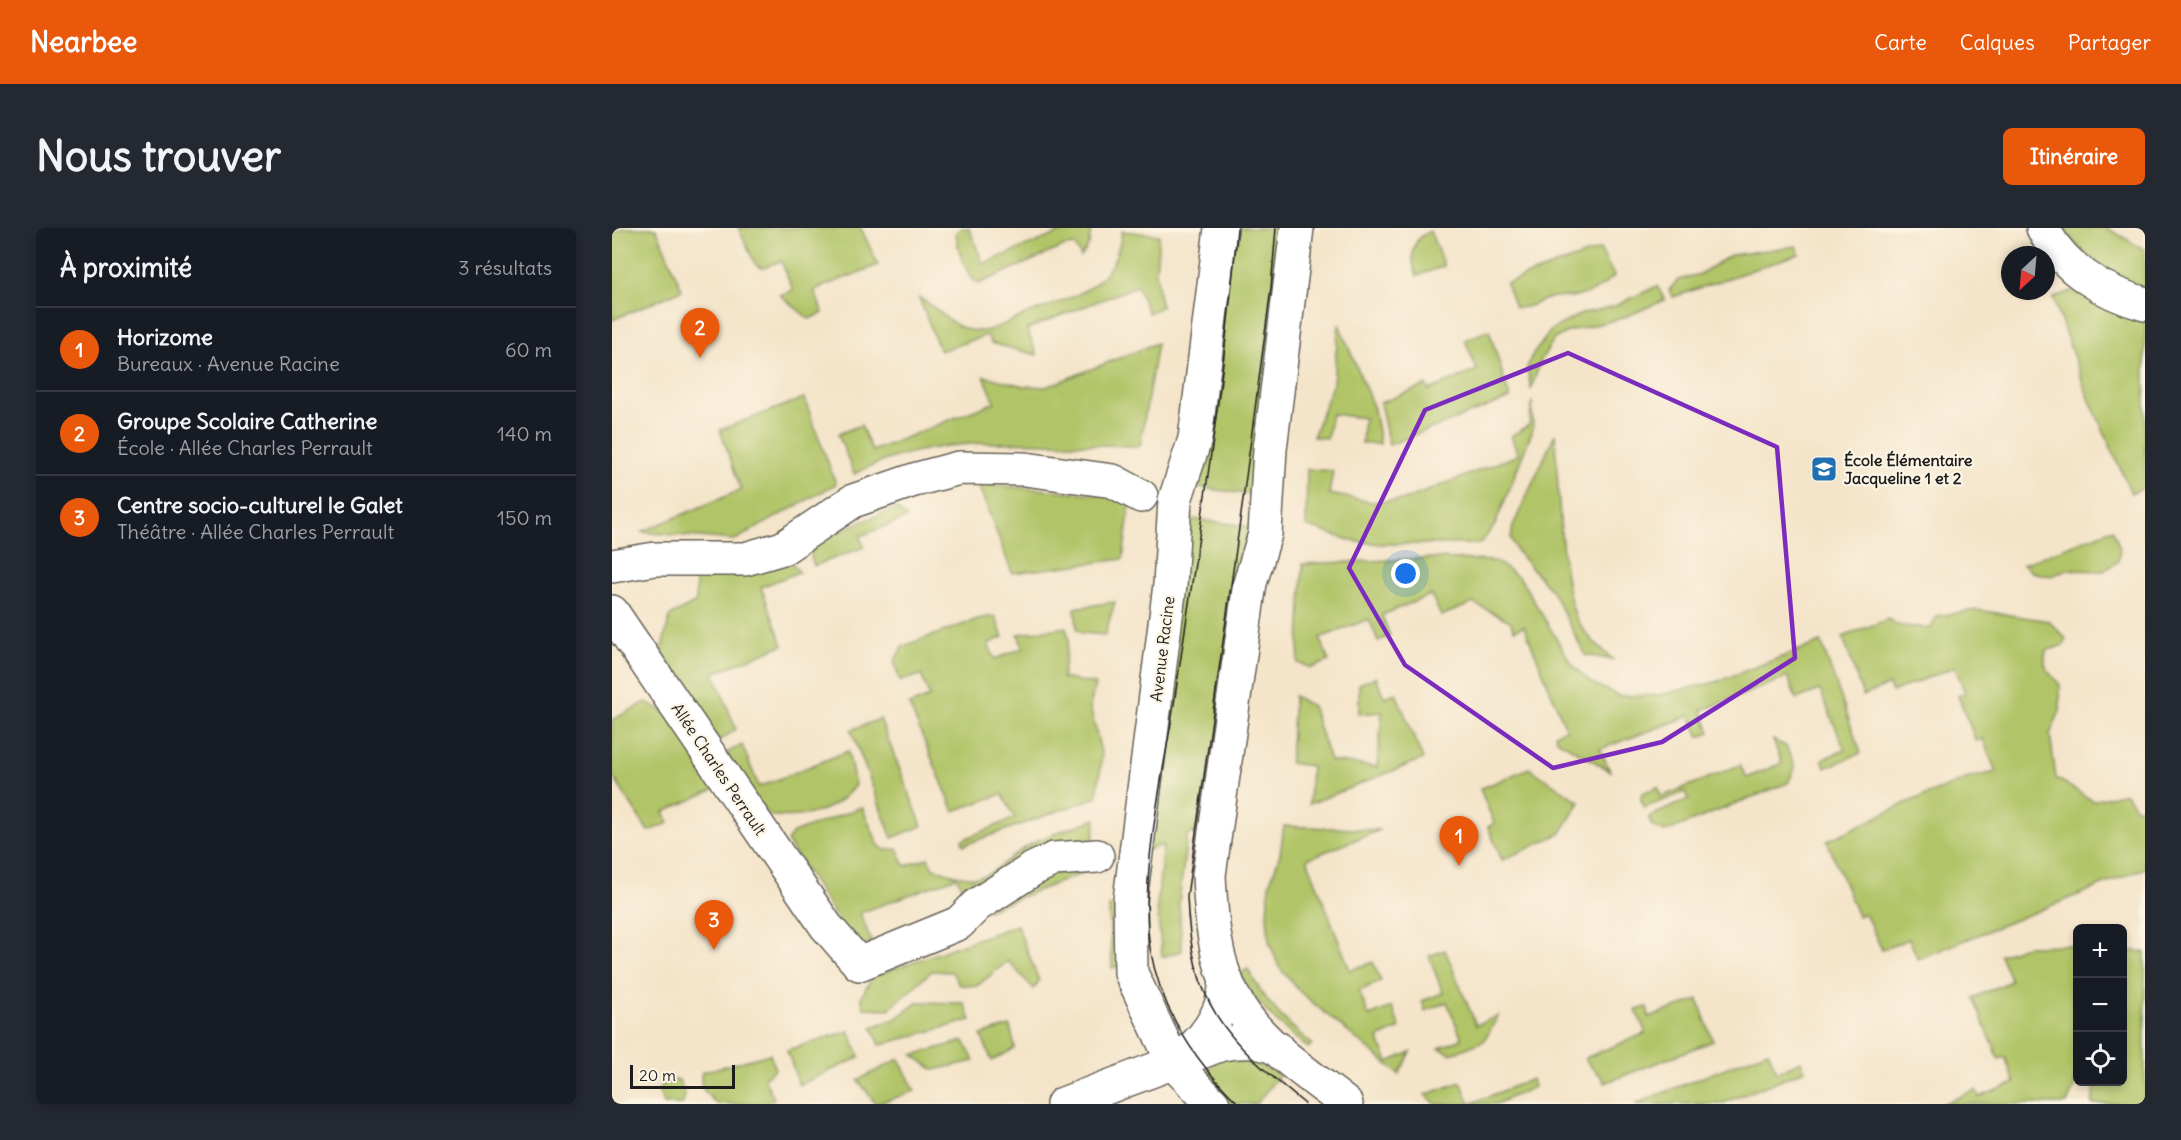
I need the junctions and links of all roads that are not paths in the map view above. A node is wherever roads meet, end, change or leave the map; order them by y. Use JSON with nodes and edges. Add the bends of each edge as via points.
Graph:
{"nodes":[{"id":1,"x":1221,"y":228,"type":"edge"},
{"id":2,"x":1297,"y":228,"type":"edge"},
{"id":3,"x":2043,"y":228,"type":"edge"},
{"id":4,"x":2145,"y":304,"type":"edge"},
{"id":5,"x":1141,"y":496,"type":"dead end"},
{"id":6,"x":612,"y":566,"type":"edge"},
{"id":7,"x":612,"y":612,"type":"edge"},
{"id":8,"x":1097,"y":856,"type":"dead end"},
{"id":9,"x":1226,"y":980,"type":"junction"},
{"id":10,"x":1277,"y":1048,"type":"junction"},
{"id":11,"x":1174,"y":1064,"type":"junction"},
{"id":12,"x":1063,"y":1104,"type":"edge"},
{"id":13,"x":1213,"y":1104,"type":"edge"},
{"id":14,"x":1346,"y":1104,"type":"edge"}],
"edges":[{"from":1,"to":11,"type":"street","name":"Avenue Racine","via":[[1195,439],[1176,500],[1170,585],[1130,900],[1131,973]]},
{"from":2,"to":9,"type":"street","via":[[1270,449],[1265,534],[1250,583],[1209,875],[1211,918]]},
{"from":3,"to":4,"type":"street","via":[[2080,273],[2101,287]]},
{"from":5,"to":6,"type":"street","via":[[1113,481],[1025,470],[959,468],[853,501],[783,548],[745,559],[655,559]]},
{"from":7,"to":8,"type":"street","name":"Allée Charles Perrault","via":[[826,926],[859,964],[959,923],[977,905],[1033,868],[1054,859]]},
{"from":9,"to":10,"type":"street","via":[[1244,1012]]},
{"from":9,"to":11,"type":"street","via":[[1222,1006],[1210,1029]]},
{"from":10,"to":11,"type":"street","via":[[1262,1042],[1234,1042]]},
{"from":10,"to":14,"type":"street"},
{"from":11,"to":12,"type":"street"},
{"from":11,"to":13,"type":"street","name":"Avenue Racine"}]}
